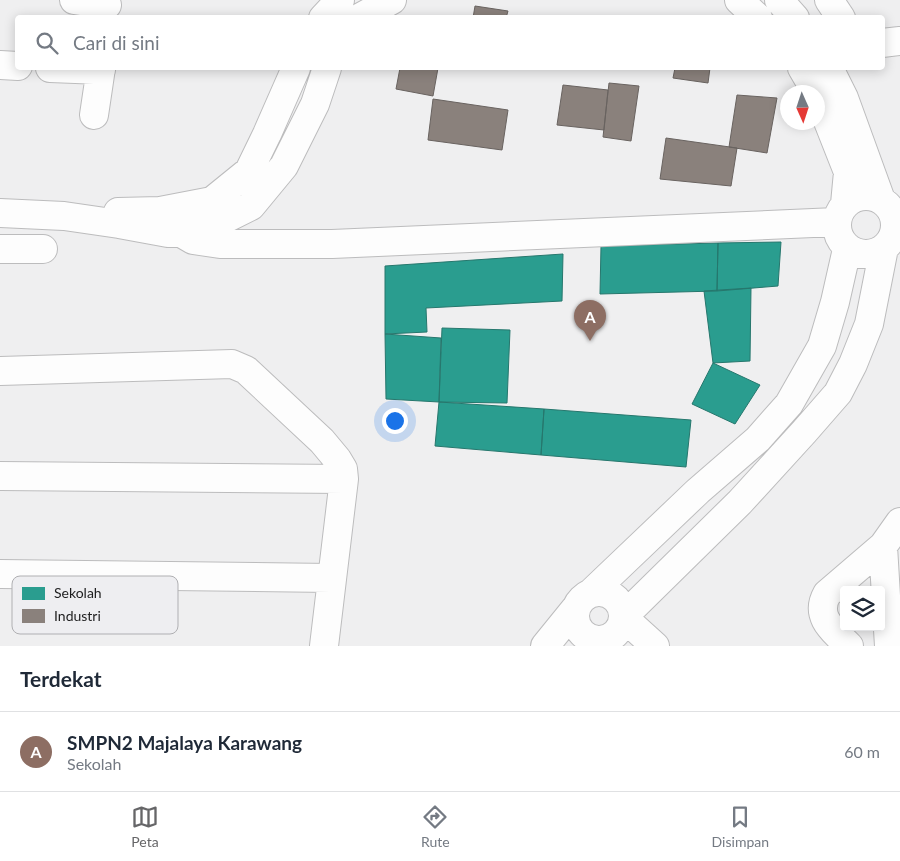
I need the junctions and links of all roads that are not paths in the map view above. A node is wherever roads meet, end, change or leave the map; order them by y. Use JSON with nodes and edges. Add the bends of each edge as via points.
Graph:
{"nodes":[{"id":1,"x":74,"y":0,"type":"edge"},
{"id":2,"x":392,"y":0,"type":"edge"},
{"id":3,"x":739,"y":0,"type":"edge"},
{"id":4,"x":779,"y":0,"type":"edge"},
{"id":5,"x":829,"y":0,"type":"edge"},
{"id":6,"x":107,"y":8,"type":"edge"},
{"id":7,"x":364,"y":15,"type":"edge"},
{"id":8,"x":755,"y":15,"type":"edge"},
{"id":9,"x":792,"y":15,"type":"edge"},
{"id":10,"x":839,"y":15,"type":"edge"},
{"id":11,"x":900,"y":41,"type":"edge"},
{"id":12,"x":885,"y":43,"type":"edge"},
{"id":13,"x":0,"y":65,"type":"edge"},
{"id":14,"x":15,"y":66,"type":"edge"},
{"id":15,"x":101,"y":70,"type":"edge"},
{"id":16,"x":295,"y":70,"type":"edge"},
{"id":17,"x":326,"y":70,"type":"edge"},
{"id":18,"x":803,"y":70,"type":"edge"},
{"id":19,"x":830,"y":70,"type":"edge"},
{"id":20,"x":812,"y":85,"type":"edge"},
{"id":21,"x":94,"y":114,"type":"dead end"},
{"id":22,"x":825,"y":114,"type":"edge"},
{"id":23,"x":881,"y":200,"type":"junction"},
{"id":24,"x":0,"y":213,"type":"edge"},
{"id":25,"x":840,"y":213,"type":"junction"},
{"id":26,"x":64,"y":216,"type":"junction"},
{"id":27,"x":898,"y":223,"type":"edge"},
{"id":28,"x":168,"y":233,"type":"junction"},
{"id":29,"x":0,"y":248,"type":"edge"},
{"id":30,"x":884,"y":248,"type":"junction"},
{"id":31,"x":42,"y":249,"type":"dead end"},
{"id":32,"x":848,"y":249,"type":"junction"},
{"id":33,"x":0,"y":371,"type":"edge"},
{"id":34,"x":0,"y":476,"type":"edge"},
{"id":35,"x":344,"y":479,"type":"junction"},
{"id":36,"x":900,"y":522,"type":"edge"},
{"id":37,"x":883,"y":546,"type":"junction"},
{"id":38,"x":0,"y":574,"type":"edge"},
{"id":39,"x":166,"y":576,"type":"edge"},
{"id":40,"x":178,"y":576,"type":"edge"},
{"id":41,"x":331,"y":578,"type":"junction"},
{"id":42,"x":583,"y":601,"type":"junction"},
{"id":43,"x":609,"y":637,"type":"edge"},
{"id":44,"x":324,"y":646,"type":"edge"},
{"id":45,"x":545,"y":646,"type":"edge"},
{"id":46,"x":655,"y":646,"type":"edge"},
{"id":47,"x":849,"y":646,"type":"edge"},
{"id":48,"x":890,"y":646,"type":"edge"}],
"edges":[{"from":1,"to":6,"type":"street"},
{"from":2,"to":7,"type":"street"},
{"from":3,"to":8,"type":"street"},
{"from":4,"to":9,"type":"street"},
{"from":5,"to":10,"type":"street"},
{"from":11,"to":12,"type":"street"},
{"from":13,"to":14,"type":"street"},
{"from":15,"to":21,"type":"street"},
{"from":16,"to":26,"type":"street","via":[[249,171],[212,201],[160,211]]},
{"from":17,"to":28,"type":"street","via":[[315,104],[284,166],[251,206],[211,226]]},
{"from":18,"to":20,"type":"street"},
{"from":19,"to":23,"type":"street","via":[[844,98]]},
{"from":22,"to":25,"type":"street","via":[[848,172]]},
{"from":23,"to":25,"type":"street","via":[[872,196],[853,198]]},
{"from":23,"to":27,"type":"street","via":[[889,206]]},
{"from":24,"to":26,"type":"street"},
{"from":25,"to":28,"type":"street","via":[[332,244],[220,244],[193,240],[181,233]]},
{"from":25,"to":32,"type":"street","via":[[836,232]]},
{"from":26,"to":28,"type":"street"},
{"from":27,"to":30,"type":"street"},
{"from":29,"to":31,"type":"street"},
{"from":30,"to":32,"type":"street","via":[[866,255]]},
{"from":30,"to":43,"type":"street","via":[[868,324],[838,393],[740,502]]},
{"from":32,"to":42,"type":"street","via":[[822,346],[789,404],[758,440],[698,491]]},
{"from":33,"to":35,"type":"street","via":[[240,366],[322,441],[338,459]]},
{"from":34,"to":35,"type":"street"},
{"from":35,"to":41,"type":"street"},
{"from":36,"to":37,"type":"street"},
{"from":37,"to":47,"type":"street","via":[[827,594],[822,603],[829,626]]},
{"from":37,"to":48,"type":"street"},
{"from":38,"to":39,"type":"street"},
{"from":40,"to":41,"type":"street"},
{"from":41,"to":44,"type":"street"},
{"from":42,"to":43,"type":"street","via":[[574,618],[581,633],[587,637]]},
{"from":42,"to":43,"type":"street","via":[[606,593],[619,602],[622,609]]},
{"from":42,"to":45,"type":"street"},
{"from":43,"to":46,"type":"street"}]}
